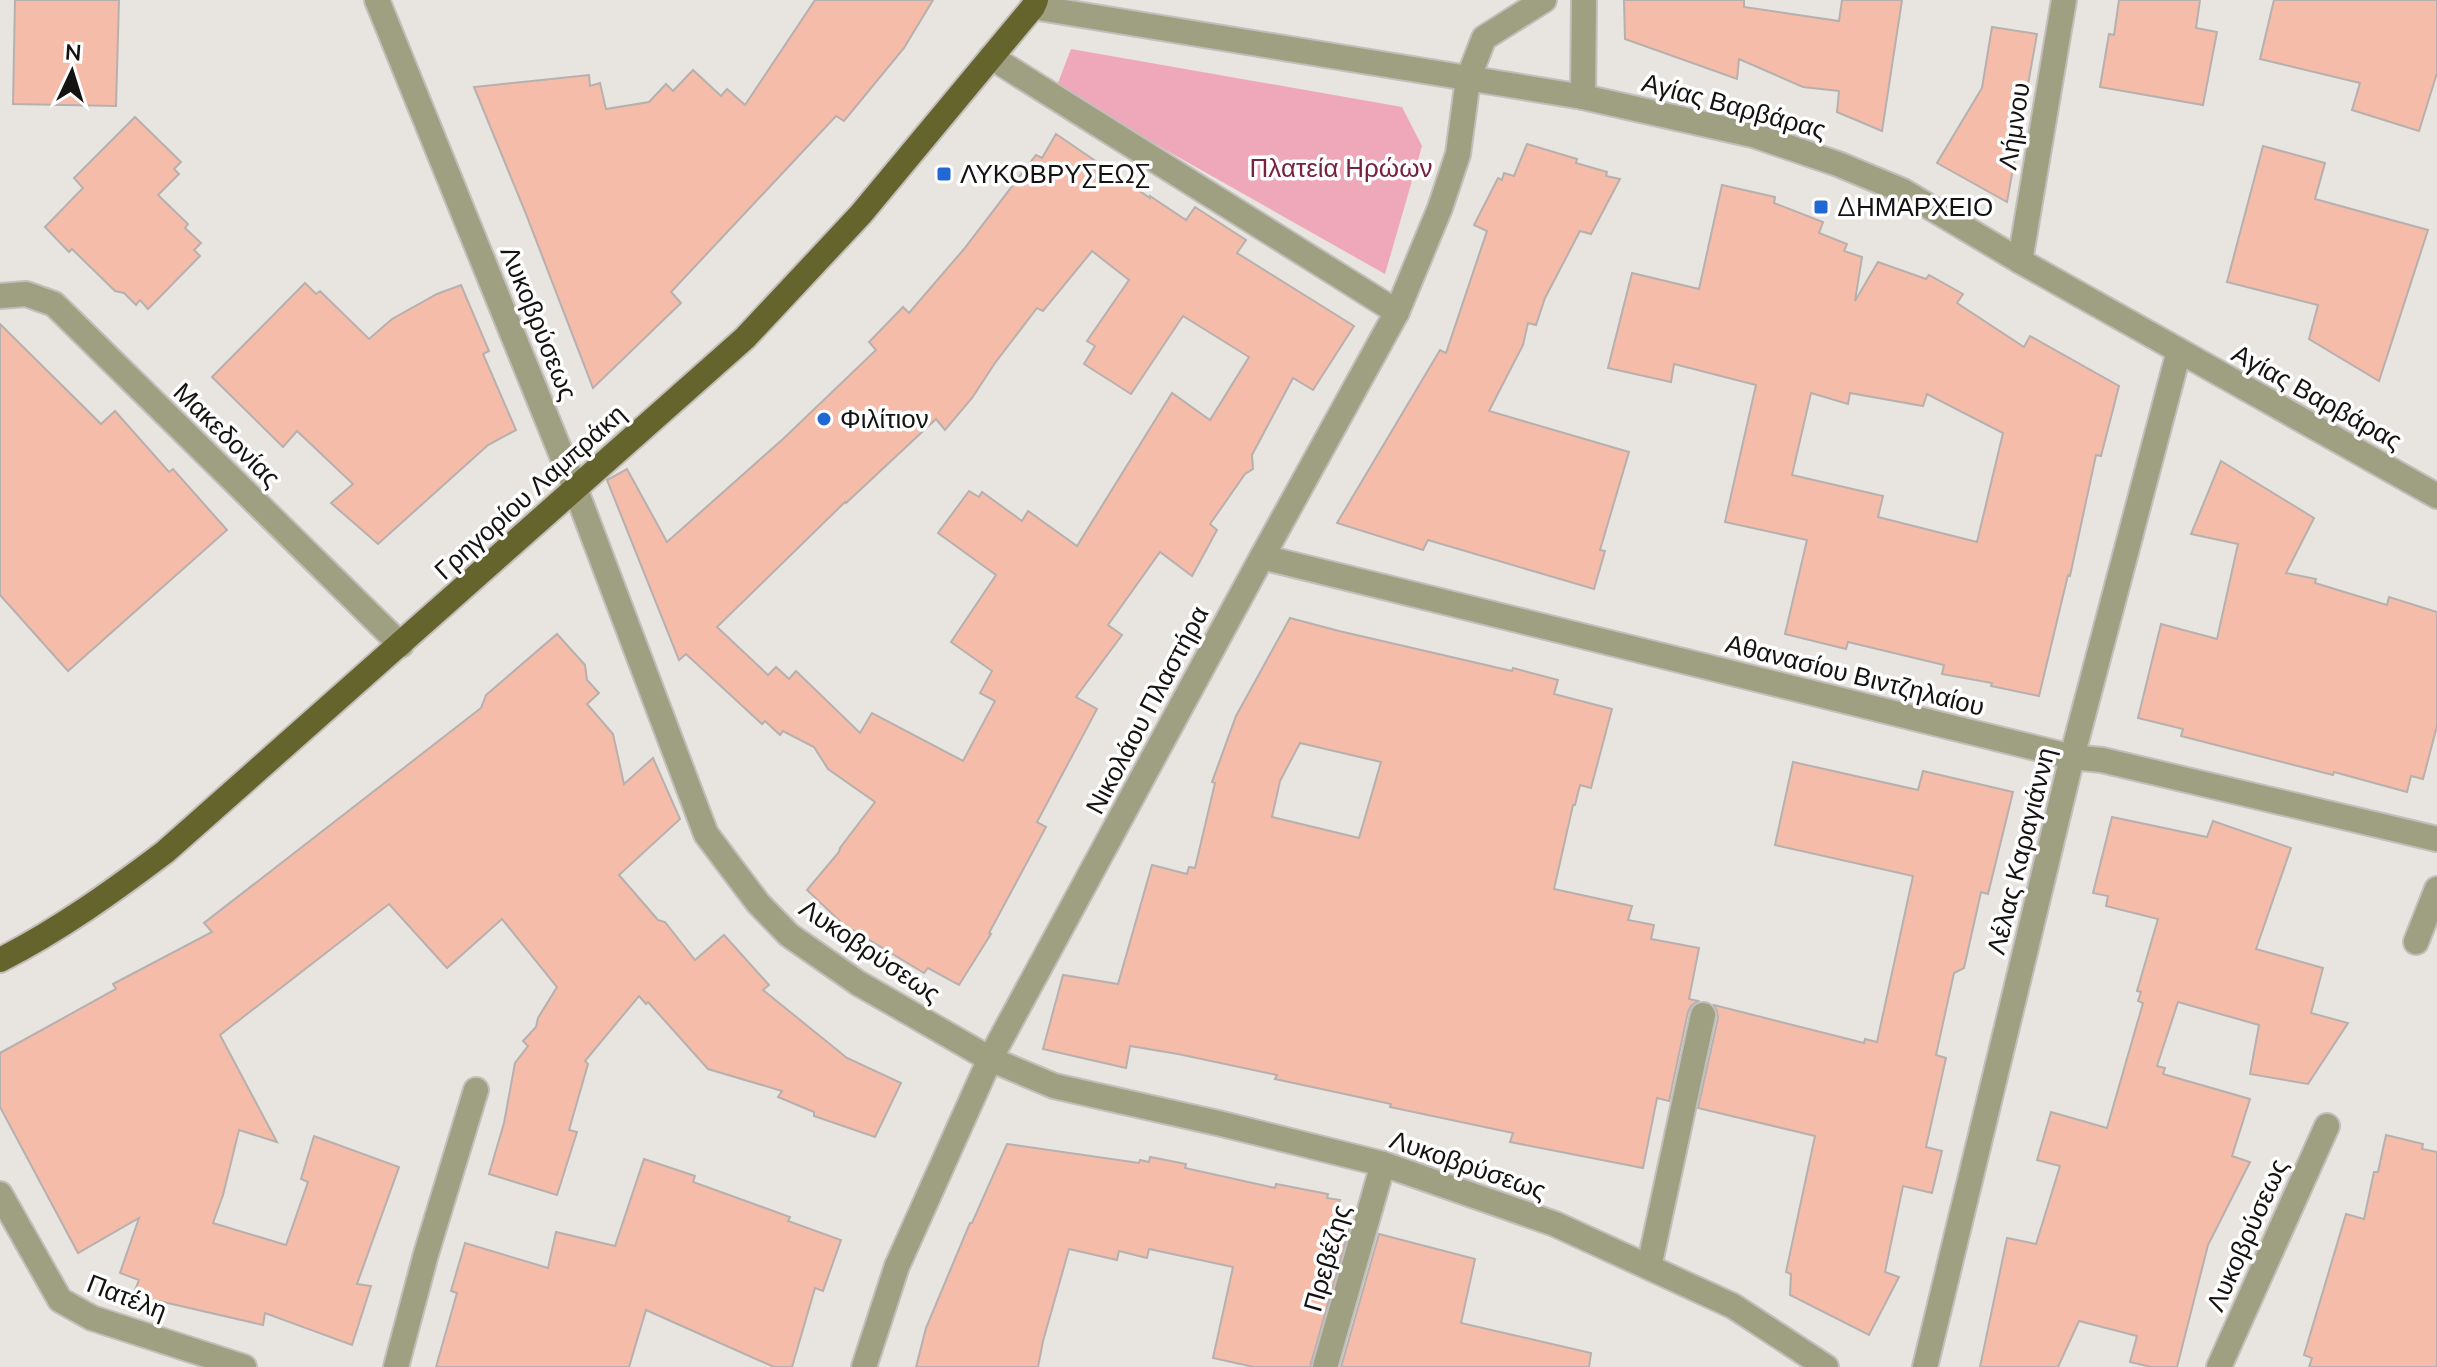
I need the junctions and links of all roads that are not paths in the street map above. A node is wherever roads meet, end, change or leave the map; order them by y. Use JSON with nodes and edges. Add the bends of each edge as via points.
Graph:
{"nodes":[{"id":1,"x":377,"y":0,"type":"edge"},
{"id":2,"x":1544,"y":0,"type":"edge"},
{"id":3,"x":1584,"y":0,"type":"edge"},
{"id":4,"x":2064,"y":0,"type":"edge"},
{"id":5,"x":1034,"y":3,"type":"edge"},
{"id":6,"x":991,"y":57,"type":"junction"},
{"id":7,"x":1468,"y":79,"type":"junction"},
{"id":8,"x":1583,"y":97,"type":"junction"},
{"id":9,"x":2020,"y":261,"type":"junction"},
{"id":10,"x":0,"y":296,"type":"edge"},
{"id":11,"x":1397,"y":312,"type":"junction"},
{"id":12,"x":2179,"y":351,"type":"junction"},
{"id":13,"x":575,"y":488,"type":"junction"},
{"id":14,"x":2437,"y":496,"type":"edge"},
{"id":15,"x":1262,"y":557,"type":"junction"},
{"id":16,"x":401,"y":645,"type":"junction"},
{"id":17,"x":2072,"y":757,"type":"junction"},
{"id":18,"x":2437,"y":839,"type":"edge"},
{"id":19,"x":2437,"y":889,"type":"edge"},
{"id":20,"x":2416,"y":942,"type":"dead end"},
{"id":21,"x":0,"y":960,"type":"edge"},
{"id":22,"x":1703,"y":1015,"type":"dead end"},
{"id":23,"x":990,"y":1059,"type":"junction"},
{"id":24,"x":476,"y":1090,"type":"dead end"},
{"id":25,"x":2327,"y":1126,"type":"dead end"},
{"id":26,"x":1383,"y":1164,"type":"junction"},
{"id":27,"x":0,"y":1194,"type":"edge"},
{"id":28,"x":1649,"y":1267,"type":"junction"},
{"id":29,"x":244,"y":1367,"type":"edge"},
{"id":30,"x":396,"y":1367,"type":"edge"},
{"id":31,"x":864,"y":1367,"type":"edge"},
{"id":32,"x":1325,"y":1367,"type":"edge"},
{"id":33,"x":1826,"y":1367,"type":"edge"},
{"id":34,"x":1925,"y":1367,"type":"edge"},
{"id":35,"x":2219,"y":1367,"type":"edge"}],
"edges":[{"from":1,"to":13,"type":"street","name":"Λυκοβρύσεως"},
{"from":2,"to":7,"type":"street","name":"Νικολάου Πλαστήρα","via":[[1484,38]]},
{"from":3,"to":8,"type":"street"},
{"from":4,"to":9,"type":"street","name":"Λήμνου"},
{"from":5,"to":6,"type":"main road","name":"Γρηγορίου Λαμπράκη"},
{"from":5,"to":7,"type":"street","name":"Αγίας Βαρβάρας"},
{"from":6,"to":11,"type":"street"},
{"from":6,"to":13,"type":"main road","name":"Γρηγορίου Λαμπράκη","via":[[861,214],[745,338]]},
{"from":7,"to":8,"type":"street","name":"Αγίας Βαρβάρας"},
{"from":7,"to":11,"type":"street","name":"Νικολάου Πλαστήρα","via":[[1458,154]]},
{"from":8,"to":9,"type":"street","name":"Αγίας Βαρβάρας","via":[[1753,135],[1838,164],[1903,191]]},
{"from":9,"to":12,"type":"street","name":"Αγίας Βαρβάρας"},
{"from":10,"to":16,"type":"street","name":"Μακεδονίας","via":[[26,294],[54,304]]},
{"from":11,"to":15,"type":"street","name":"Νικολάου Πλαστήρα"},
{"from":12,"to":14,"type":"street","name":"Αγίας Βαρβάρας"},
{"from":12,"to":17,"type":"street","name":"Λέλας Καραγιάννη"},
{"from":13,"to":16,"type":"main road","name":"Γρηγορίου Λαμπράκη"},
{"from":13,"to":23,"type":"street","name":"Λυκοβρύσεως","via":[[706,834],[724,859],[789,935],[858,983]]},
{"from":15,"to":17,"type":"street","name":"Αθανασίου Βιντζηλαίου"},
{"from":15,"to":23,"type":"street","name":"Νικολάου Πλαστήρα"},
{"from":16,"to":21,"type":"main road","name":"Γρηγορίου Λαμπράκη","via":[[165,852],[103,899]]},
{"from":17,"to":18,"type":"street","name":"Αθανασίου Βιντζηλαίου"},
{"from":17,"to":34,"type":"street","name":"Λέλας Καραγιάννη"},
{"from":19,"to":20,"type":"street"},
{"from":22,"to":28,"type":"street"},
{"from":23,"to":26,"type":"street","name":"Λυκοβρύσεως","via":[[1054,1086]]},
{"from":23,"to":31,"type":"street","name":"Νικολάου Πλαστήρα","via":[[897,1266]]},
{"from":24,"to":30,"type":"street"},
{"from":25,"to":35,"type":"street","name":"Λυκοβρύσεως"},
{"from":26,"to":28,"type":"street","name":"Λυκοβρύσεως","via":[[1555,1224]]},
{"from":26,"to":32,"type":"street","name":"Πρεβέζης"},
{"from":27,"to":29,"type":"street","name":"Πατέλη","via":[[60,1300],[92,1318]]},
{"from":28,"to":33,"type":"street","name":"Λυκοβρύσεως","via":[[1733,1306]]}]}
